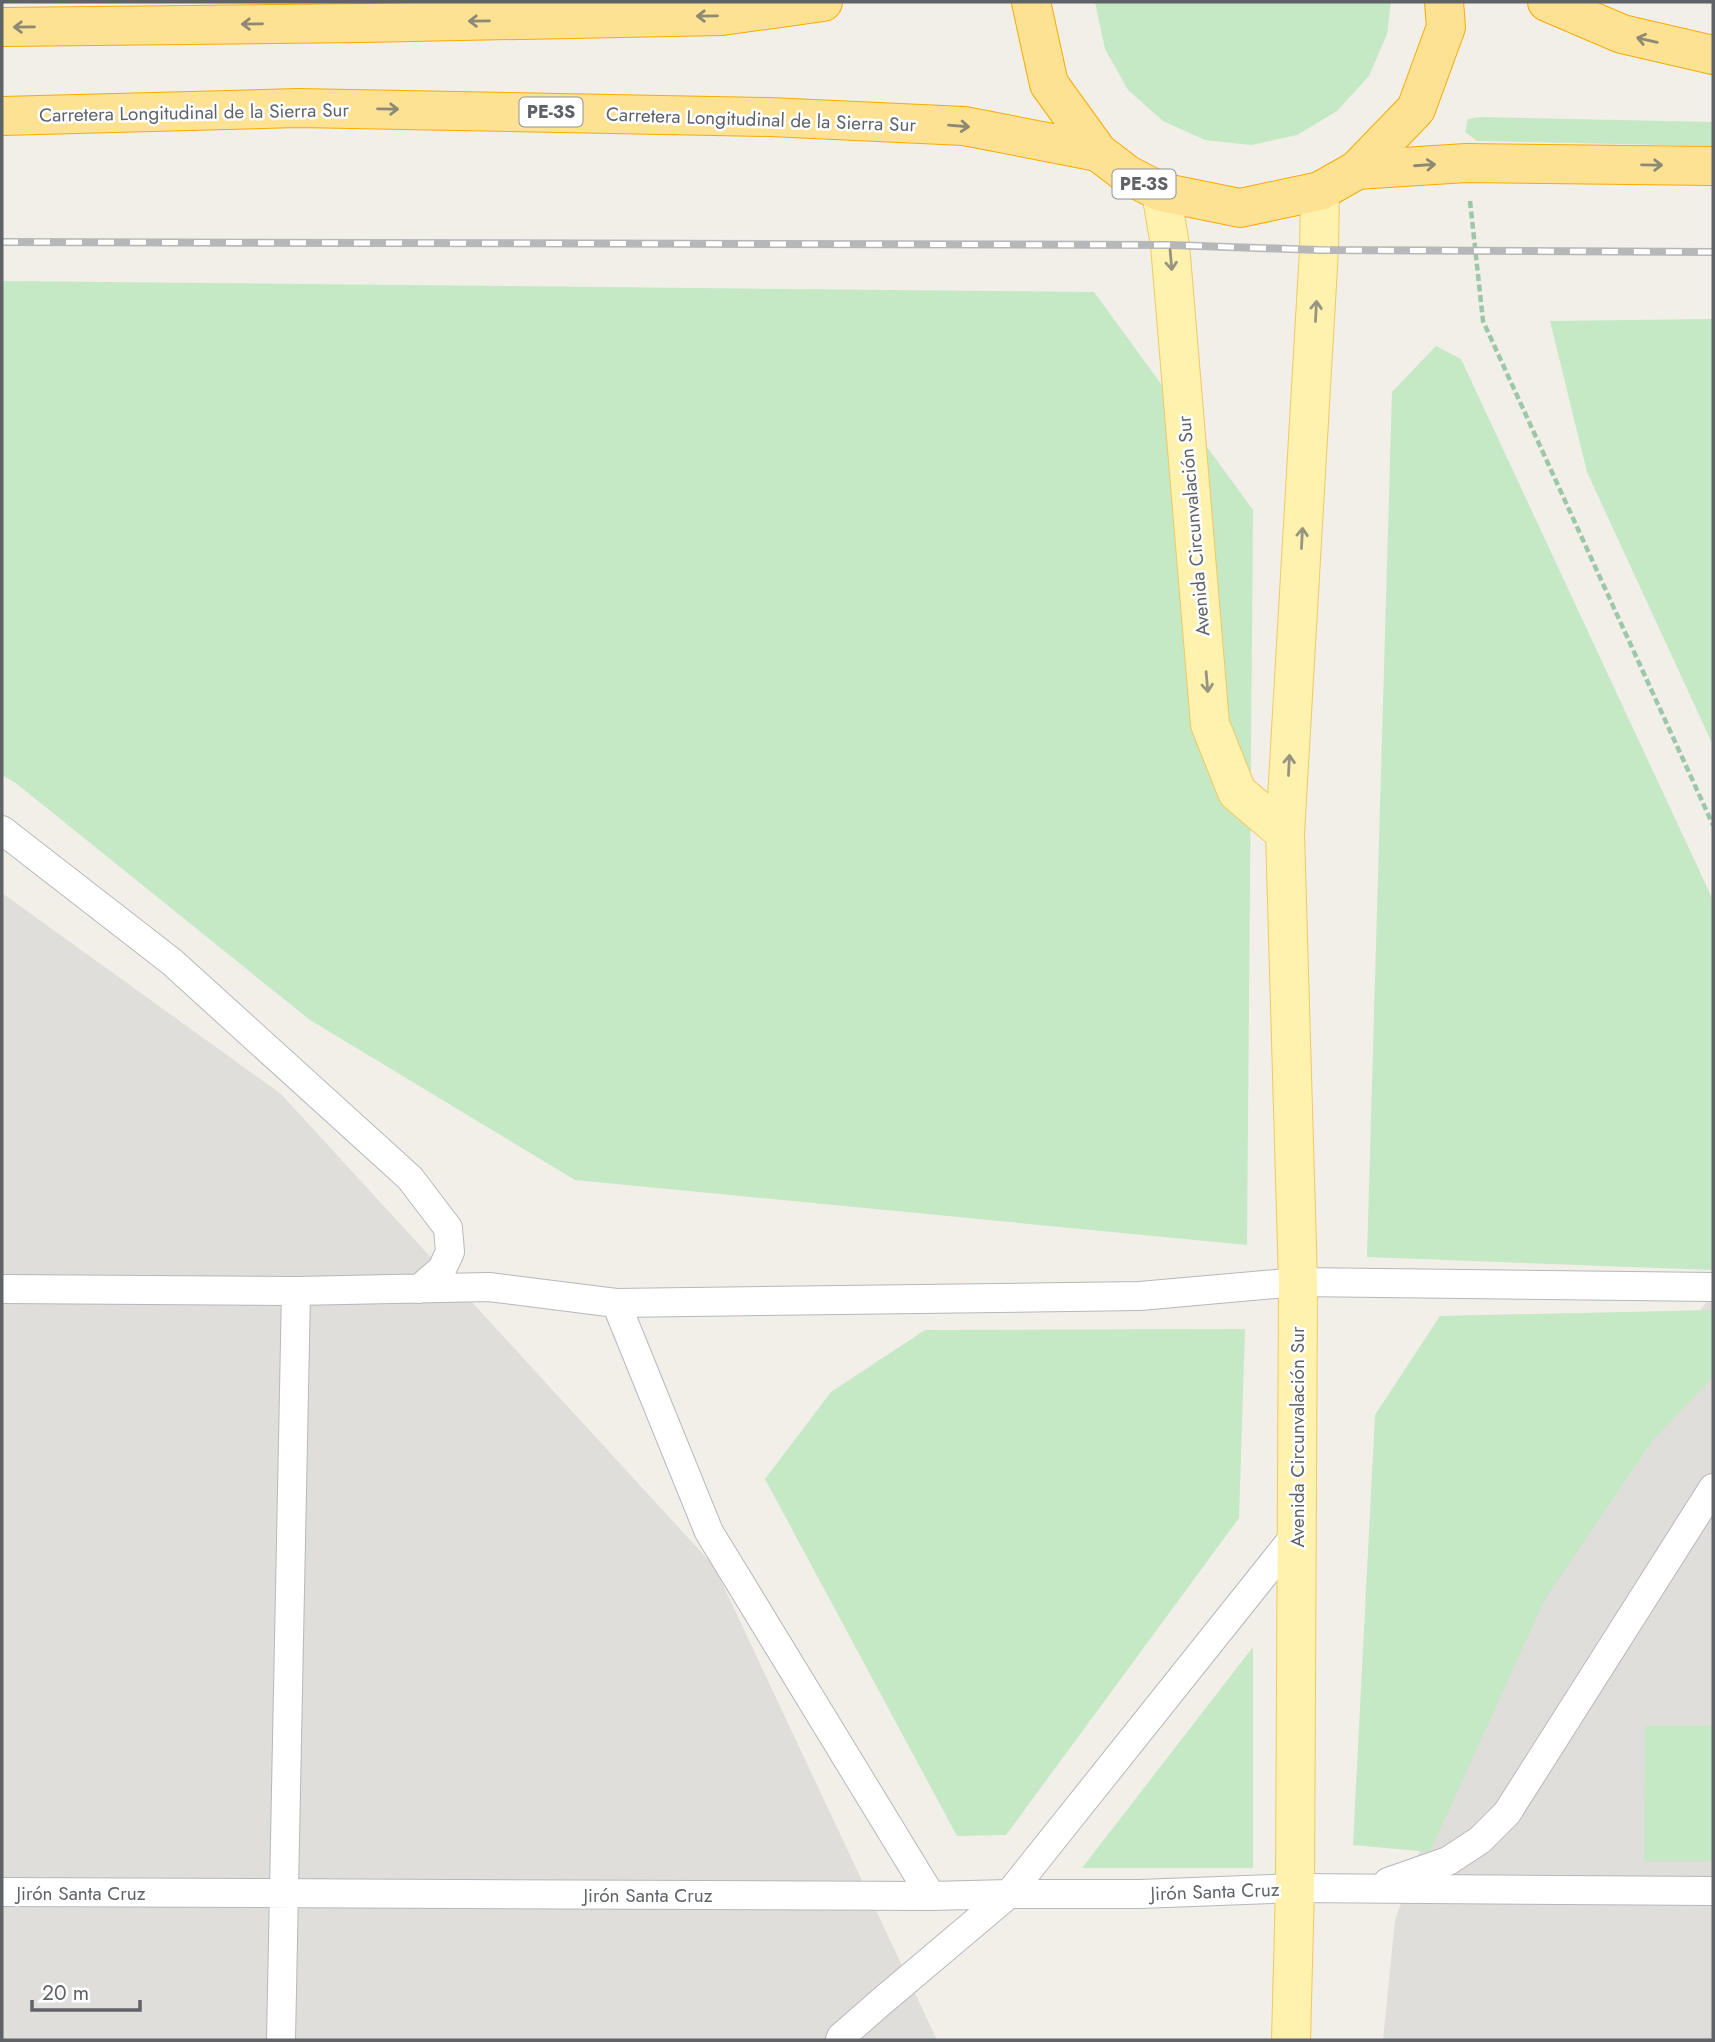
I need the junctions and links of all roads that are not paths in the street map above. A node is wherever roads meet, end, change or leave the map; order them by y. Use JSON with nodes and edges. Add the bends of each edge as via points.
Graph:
{"nodes":[{"id":1,"x":823,"y":2,"type":"edge"},
{"id":2,"x":1031,"y":2,"type":"edge"},
{"id":3,"x":1444,"y":2,"type":"edge"},
{"id":4,"x":1547,"y":2,"type":"edge"},
{"id":5,"x":2,"y":27,"type":"edge"},
{"id":6,"x":1713,"y":55,"type":"edge"},
{"id":7,"x":2,"y":116,"type":"edge"},
{"id":8,"x":1098,"y":152,"type":"junction"},
{"id":9,"x":1713,"y":166,"type":"edge"},
{"id":10,"x":1357,"y":170,"type":"junction"},
{"id":11,"x":1320,"y":191,"type":"junction"},
{"id":12,"x":1160,"y":192,"type":"junction"},
{"id":13,"x":2,"y":830,"type":"edge"},
{"id":14,"x":1285,"y":833,"type":"junction"},
{"id":15,"x":1298,"y":1282,"type":"junction"},
{"id":16,"x":1713,"y":1287,"type":"edge"},
{"id":17,"x":2,"y":1289,"type":"edge"},
{"id":18,"x":419,"y":1289,"type":"junction"},
{"id":19,"x":296,"y":1291,"type":"junction"},
{"id":20,"x":616,"y":1303,"type":"junction"},
{"id":21,"x":1713,"y":1488,"type":"edge"},
{"id":22,"x":1297,"y":1533,"type":"junction"},
{"id":23,"x":1295,"y":1888,"type":"junction"},
{"id":24,"x":1368,"y":1889,"type":"junction"},
{"id":25,"x":1713,"y":1891,"type":"edge"},
{"id":26,"x":2,"y":1892,"type":"edge"},
{"id":27,"x":284,"y":1893,"type":"junction"},
{"id":28,"x":1009,"y":1894,"type":"junction"},
{"id":29,"x":931,"y":1896,"type":"junction"},
{"id":30,"x":281,"y":2040,"type":"edge"},
{"id":31,"x":840,"y":2040,"type":"edge"},
{"id":32,"x":1291,"y":2040,"type":"edge"}],
"edges":[{"from":1,"to":5,"type":"highway","one_way":true,"via":[[722,16]]},
{"from":2,"to":8,"type":"highway","number":"PE-3S","via":[[1049,84]]},
{"from":3,"to":10,"type":"highway","number":"PE-3S","via":[[1446,27],[1416,109]]},
{"from":6,"to":4,"type":"highway","one_way":true,"via":[[1622,34]]},
{"from":7,"to":8,"type":"highway","name":"Carretera Longitudinal de la Sierra Sur","number":"PE-3S","one_way":true,"via":[[298,108],[770,117],[964,126]]},
{"from":8,"to":12,"type":"highway","number":"PE-3S"},
{"from":10,"to":9,"type":"highway","number":"PE-3S","one_way":true,"via":[[1466,163]]},
{"from":10,"to":11,"type":"highway","number":"PE-3S"},
{"from":11,"to":12,"type":"highway","number":"PE-3S","via":[[1240,208]]},
{"from":14,"to":11,"type":"main road","name":"Avenida Circunvalación Sur","one_way":true},
{"from":12,"to":14,"type":"main road","name":"Avenida Circunvalación Sur","one_way":true,"via":[[1170,245],[1210,724],[1237,792]]},
{"from":13,"to":18,"type":"street","via":[[172,962],[410,1178],[448,1228],[450,1252],[442,1269]]},
{"from":14,"to":15,"type":"main road","name":"Avenida Circunvalación Sur"},
{"from":15,"to":16,"type":"street"},
{"from":15,"to":20,"type":"street","via":[[1140,1296]]},
{"from":15,"to":22,"type":"main road","name":"Avenida Circunvalación Sur"},
{"from":17,"to":19,"type":"street"},
{"from":18,"to":19,"type":"street"},
{"from":18,"to":20,"type":"street","via":[[489,1287]]},
{"from":19,"to":27,"type":"street"},
{"from":20,"to":29,"type":"street","via":[[709,1532]]},
{"from":21,"to":24,"type":"street","via":[[1507,1813],[1480,1840],[1448,1861]]},
{"from":22,"to":23,"type":"main road","name":"Avenida Circunvalación Sur"},
{"from":22,"to":28,"type":"street"},
{"from":23,"to":24,"type":"street","name":"Jirón Santa Cruz"},
{"from":23,"to":28,"type":"street","name":"Jirón Santa Cruz"},
{"from":23,"to":32,"type":"main road","name":"Avenida Circunvalación Sur"},
{"from":24,"to":25,"type":"street","name":"Jirón Santa Cruz"},
{"from":26,"to":27,"type":"street","name":"Jirón Santa Cruz"},
{"from":27,"to":29,"type":"street","name":"Jirón Santa Cruz"},
{"from":27,"to":30,"type":"street"},
{"from":28,"to":29,"type":"street","name":"Jirón Santa Cruz"},
{"from":28,"to":31,"type":"street"}]}
